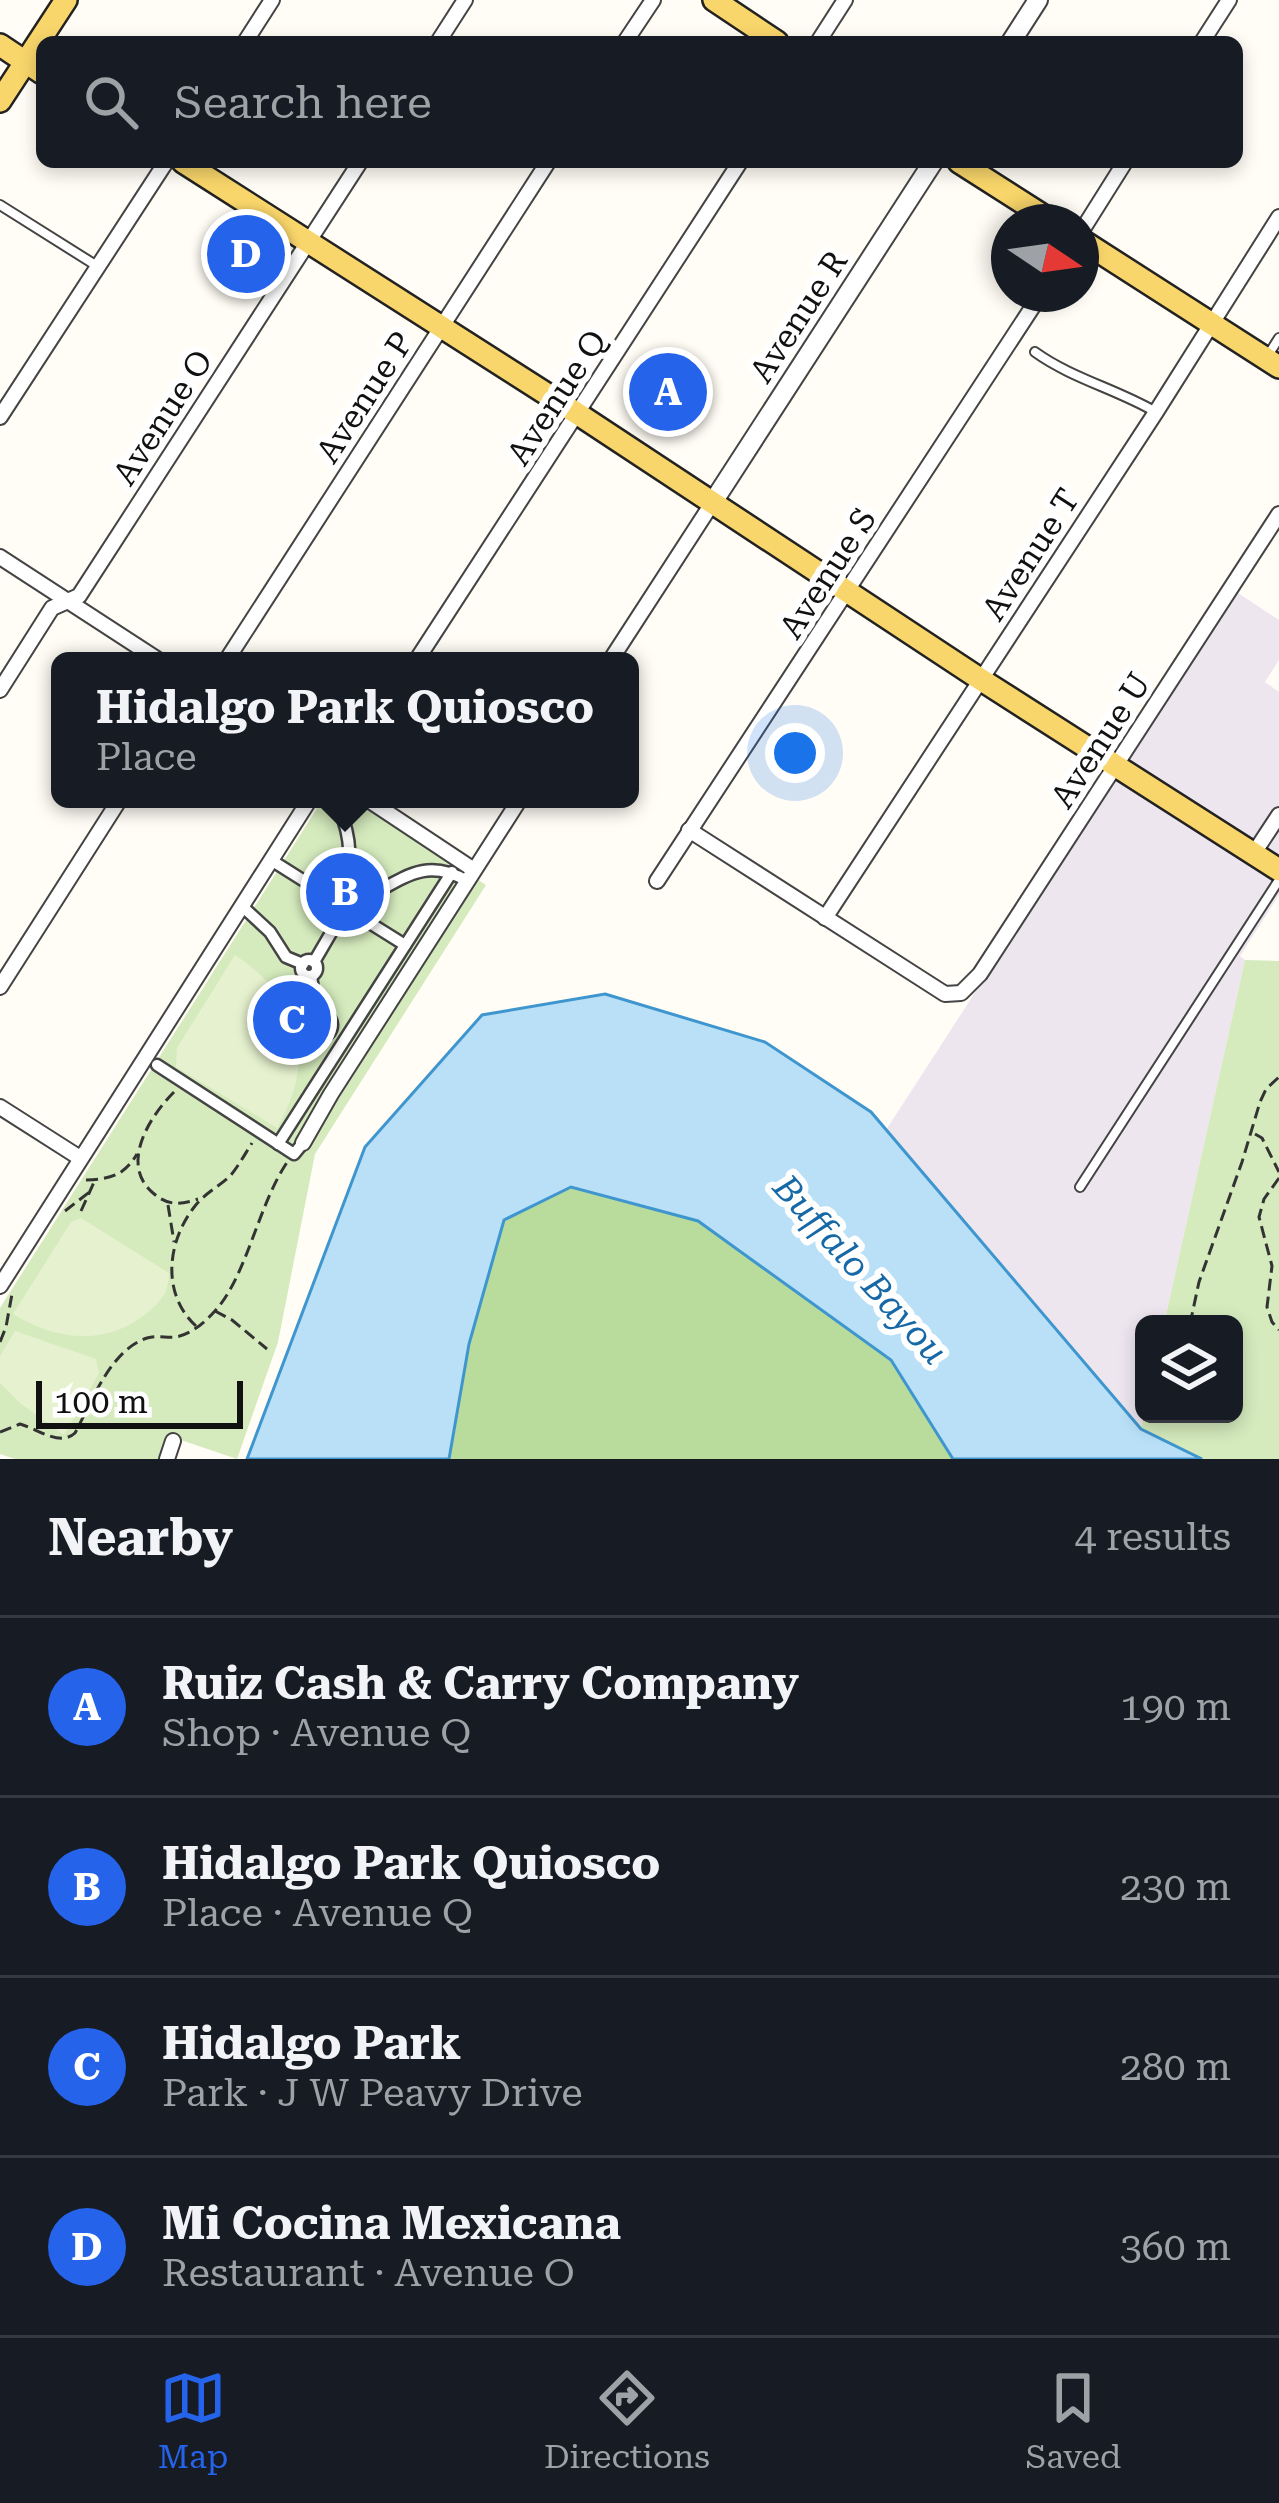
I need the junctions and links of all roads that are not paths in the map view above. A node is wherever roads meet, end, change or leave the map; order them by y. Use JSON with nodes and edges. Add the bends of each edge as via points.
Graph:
{"nodes":[{"id":1,"x":66,"y":0,"type":"edge"},
{"id":2,"x":272,"y":0,"type":"edge"},
{"id":3,"x":465,"y":0,"type":"edge"},
{"id":4,"x":652,"y":0,"type":"edge"},
{"id":5,"x":714,"y":0,"type":"edge"},
{"id":6,"x":845,"y":0,"type":"edge"},
{"id":7,"x":1038,"y":0,"type":"edge"},
{"id":8,"x":1228,"y":0,"type":"edge"},
{"id":9,"x":49,"y":36,"type":"edge"},
{"id":10,"x":249,"y":36,"type":"edge"},
{"id":11,"x":442,"y":36,"type":"edge"},
{"id":12,"x":630,"y":36,"type":"edge"},
{"id":13,"x":768,"y":36,"type":"edge"},
{"id":14,"x":822,"y":36,"type":"edge"},
{"id":15,"x":1015,"y":36,"type":"edge"},
{"id":16,"x":1206,"y":36,"type":"edge"},
{"id":17,"x":0,"y":45,"type":"edge"},
{"id":18,"x":34,"y":67,"type":"edge"},
{"id":19,"x":0,"y":101,"type":"edge"},
{"id":20,"x":162,"y":168,"type":"edge"},
{"id":21,"x":192,"y":168,"type":"edge"},
{"id":22,"x":355,"y":168,"type":"edge"},
{"id":23,"x":544,"y":168,"type":"edge"},
{"id":24,"x":736,"y":168,"type":"edge"},
{"id":25,"x":929,"y":168,"type":"edge"},
{"id":26,"x":968,"y":168,"type":"edge"},
{"id":27,"x":1121,"y":168,"type":"edge"},
{"id":28,"x":1025,"y":204,"type":"edge"},
{"id":29,"x":0,"y":206,"type":"edge"},
{"id":30,"x":1099,"y":206,"type":"edge"},
{"id":31,"x":1279,"y":218,"type":"edge"},
{"id":32,"x":308,"y":241,"type":"junction"},
{"id":33,"x":1099,"y":248,"type":"edge"},
{"id":34,"x":98,"y":267,"type":"junction"},
{"id":35,"x":1029,"y":312,"type":"edge"},
{"id":36,"x":1212,"y":323,"type":"junction"},
{"id":37,"x":442,"y":327,"type":"junction"},
{"id":38,"x":1279,"y":338,"type":"edge"},
{"id":39,"x":1035,"y":352,"type":"dead end"},
{"id":40,"x":1273,"y":363,"type":"edge"},
{"id":41,"x":1156,"y":412,"type":"junction"},
{"id":42,"x":578,"y":414,"type":"junction"},
{"id":43,"x":0,"y":417,"type":"edge"},
{"id":44,"x":713,"y":502,"type":"junction"},
{"id":45,"x":1279,"y":514,"type":"edge"},
{"id":46,"x":0,"y":557,"type":"edge"},
{"id":47,"x":848,"y":590,"type":"junction"},
{"id":48,"x":67,"y":601,"type":"junction"},
{"id":49,"x":146,"y":652,"type":"edge"},
{"id":50,"x":232,"y":652,"type":"edge"},
{"id":51,"x":422,"y":652,"type":"edge"},
{"id":52,"x":616,"y":652,"type":"edge"},
{"id":53,"x":980,"y":679,"type":"junction"},
{"id":54,"x":0,"y":690,"type":"edge"},
{"id":55,"x":1117,"y":764,"type":"junction"},
{"id":56,"x":114,"y":808,"type":"edge"},
{"id":57,"x":304,"y":808,"type":"edge"},
{"id":58,"x":338,"y":808,"type":"edge"},
{"id":59,"x":379,"y":808,"type":"edge"},
{"id":60,"x":514,"y":808,"type":"edge"},
{"id":61,"x":1279,"y":815,"type":"edge"},
{"id":62,"x":689,"y":830,"type":"junction"},
{"id":63,"x":1255,"y":854,"type":"junction"},
{"id":64,"x":271,"y":860,"type":"junction"},
{"id":65,"x":1279,"y":870,"type":"edge"},
{"id":66,"x":452,"y":872,"type":"junction"},
{"id":67,"x":471,"y":875,"type":"junction"},
{"id":68,"x":1279,"y":880,"type":"edge"},
{"id":69,"x":656,"y":881,"type":"dead end"},
{"id":70,"x":357,"y":891,"type":"junction"},
{"id":71,"x":328,"y":896,"type":"junction"},
{"id":72,"x":242,"y":906,"type":"junction"},
{"id":73,"x":825,"y":919,"type":"junction"},
{"id":74,"x":364,"y":920,"type":"junction"},
{"id":75,"x":335,"y":926,"type":"junction"},
{"id":76,"x":405,"y":945,"type":"junction"},
{"id":77,"x":308,"y":963,"type":"junction"},
{"id":78,"x":0,"y":987,"type":"edge"},
{"id":79,"x":317,"y":1014,"type":"dead end"},
{"id":80,"x":157,"y":1065,"type":"dead end"},
{"id":81,"x":0,"y":1107,"type":"edge"},
{"id":82,"x":278,"y":1144,"type":"junction"},
{"id":83,"x":299,"y":1148,"type":"joint"},
{"id":84,"x":80,"y":1158,"type":"junction"},
{"id":85,"x":1080,"y":1187,"type":"dead end"},
{"id":86,"x":7,"y":1288,"type":"edge"},
{"id":87,"x":173,"y":1441,"type":"dead end"},
{"id":88,"x":167,"y":1459,"type":"edge"}],
"edges":[{"from":1,"to":9,"type":"main road"},
{"from":2,"to":10,"type":"street"},
{"from":3,"to":11,"type":"street"},
{"from":4,"to":12,"type":"street"},
{"from":5,"to":13,"type":"main road"},
{"from":6,"to":14,"type":"street"},
{"from":7,"to":15,"type":"street"},
{"from":8,"to":16,"type":"street"},
{"from":17,"to":18,"type":"main road"},
{"from":18,"to":19,"type":"main road"},
{"from":20,"to":34,"type":"street"},
{"from":21,"to":32,"type":"main road"},
{"from":22,"to":32,"type":"street","name":"Avenue O"},
{"from":23,"to":37,"type":"street","name":"Avenue P"},
{"from":24,"to":42,"type":"street","name":"Avenue Q"},
{"from":25,"to":44,"type":"street","name":"Avenue R"},
{"from":26,"to":28,"type":"main road"},
{"from":27,"to":30,"type":"street"},
{"from":29,"to":34,"type":"lane"},
{"from":31,"to":36,"type":"street","name":"Avenue T"},
{"from":32,"to":37,"type":"main road"},
{"from":32,"to":48,"type":"street","name":"Avenue O","via":[[79,596]]},
{"from":33,"to":36,"type":"main road"},
{"from":34,"to":43,"type":"street"},
{"from":35,"to":47,"type":"street","name":"Avenue S"},
{"from":36,"to":40,"type":"main road"},
{"from":36,"to":41,"type":"street","name":"Avenue T"},
{"from":37,"to":42,"type":"main road"},
{"from":37,"to":50,"type":"street","name":"Avenue P"},
{"from":38,"to":40,"type":"lane"},
{"from":39,"to":41,"type":"lane"},
{"from":41,"to":53,"type":"street","name":"Avenue T"},
{"from":42,"to":44,"type":"main road"},
{"from":42,"to":51,"type":"street","name":"Avenue Q"},
{"from":44,"to":47,"type":"main road"},
{"from":44,"to":52,"type":"street"},
{"from":45,"to":55,"type":"street","name":"Avenue U"},
{"from":46,"to":48,"type":"street"},
{"from":47,"to":53,"type":"main road"},
{"from":47,"to":62,"type":"street","name":"Avenue S"},
{"from":48,"to":49,"type":"street"},
{"from":48,"to":54,"type":"street","name":"Avenue O","via":[[52,608]]},
{"from":53,"to":55,"type":"main road"},
{"from":53,"to":73,"type":"street","name":"Avenue T"},
{"from":55,"to":63,"type":"main road"},
{"from":55,"to":73,"type":"street","name":"Avenue U","via":[[962,994],[945,994]]},
{"from":56,"to":78,"type":"street"},
{"from":57,"to":64,"type":"street"},
{"from":58,"to":70,"type":"street"},
{"from":59,"to":67,"type":"street"},
{"from":60,"to":67,"type":"street"},
{"from":61,"to":63,"type":"street"},
{"from":62,"to":69,"type":"street","name":"Avenue S"},
{"from":62,"to":73,"type":"street"},
{"from":63,"to":65,"type":"main road"},
{"from":64,"to":71,"type":"street"},
{"from":64,"to":72,"type":"street"},
{"from":66,"to":67,"type":"street"},
{"from":66,"to":70,"type":"street","via":[[425,871]]},
{"from":66,"to":76,"type":"street"},
{"from":67,"to":83,"type":"street"},
{"from":68,"to":85,"type":"lane"},
{"from":70,"to":71,"type":"street"},
{"from":70,"to":74,"type":"street","via":[[368,909]]},
{"from":71,"to":75,"type":"street"},
{"from":72,"to":77,"type":"street","via":[[286,957]]},
{"from":72,"to":84,"type":"street"},
{"from":74,"to":75,"type":"street"},
{"from":74,"to":76,"type":"street"},
{"from":75,"to":77,"type":"street"},
{"from":76,"to":82,"type":"street"},
{"from":77,"to":79,"type":"street","via":[[302,972],[310,976]]},
{"from":80,"to":82,"type":"street"},
{"from":81,"to":84,"type":"street"},
{"from":82,"to":83,"type":"street"},
{"from":84,"to":86,"type":"street"},
{"from":87,"to":88,"type":"street"}]}
